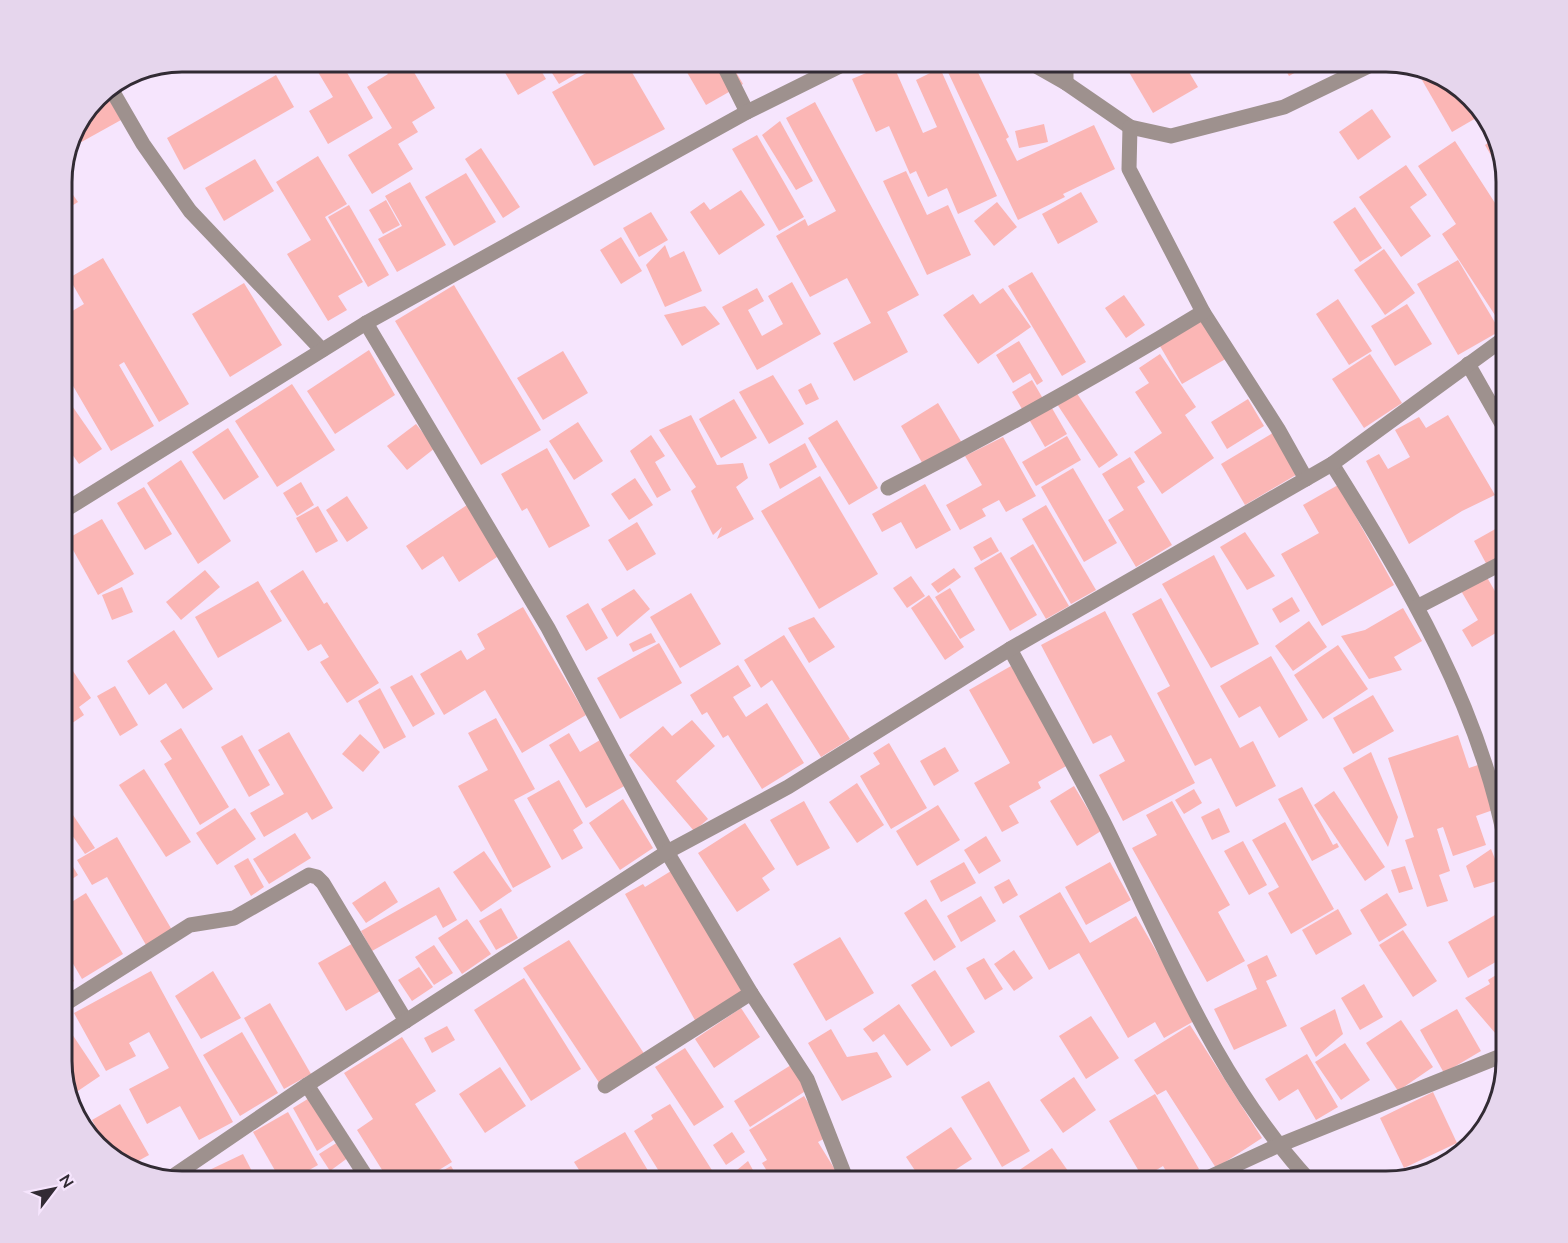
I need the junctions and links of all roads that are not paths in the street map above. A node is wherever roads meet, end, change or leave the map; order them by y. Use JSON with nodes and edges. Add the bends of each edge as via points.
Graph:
{"nodes":[{"id":1,"x":727,"y":72,"type":"edge"},
{"id":2,"x":828,"y":72,"type":"edge"},
{"id":3,"x":1047,"y":72,"type":"edge"},
{"id":4,"x":1066,"y":72,"type":"edge"},
{"id":5,"x":1356,"y":72,"type":"edge"},
{"id":6,"x":1066,"y":83,"type":"junction"},
{"id":7,"x":115,"y":95,"type":"edge"},
{"id":8,"x":747,"y":112,"type":"junction"},
{"id":9,"x":1130,"y":127,"type":"junction"},
{"id":10,"x":1203,"y":312,"type":"junction"},
{"id":11,"x":366,"y":323,"type":"junction"},
{"id":12,"x":1496,"y":344,"type":"edge"},
{"id":13,"x":322,"y":350,"type":"junction"},
{"id":14,"x":1468,"y":364,"type":"junction"},
{"id":15,"x":1496,"y":413,"type":"edge"},
{"id":16,"x":1332,"y":464,"type":"junction"},
{"id":17,"x":1305,"y":479,"type":"junction"},
{"id":18,"x":888,"y":488,"type":"dead end"},
{"id":19,"x":72,"y":506,"type":"edge"},
{"id":20,"x":1496,"y":566,"type":"edge"},
{"id":21,"x":1417,"y":607,"type":"junction"},
{"id":22,"x":1010,"y":649,"type":"junction"},
{"id":23,"x":1496,"y":781,"type":"edge"},
{"id":24,"x":667,"y":852,"type":"junction"},
{"id":25,"x":751,"y":993,"type":"junction"},
{"id":26,"x":72,"y":1000,"type":"edge"},
{"id":27,"x":406,"y":1022,"type":"junction"},
{"id":28,"x":1496,"y":1058,"type":"edge"},
{"id":29,"x":307,"y":1085,"type":"junction"},
{"id":30,"x":605,"y":1086,"type":"dead end"},
{"id":31,"x":1276,"y":1146,"type":"junction"},
{"id":32,"x":181,"y":1171,"type":"edge"},
{"id":33,"x":362,"y":1171,"type":"edge"},
{"id":34,"x":843,"y":1171,"type":"edge"},
{"id":35,"x":1224,"y":1171,"type":"edge"},
{"id":36,"x":1300,"y":1171,"type":"edge"}],
"edges":[{"from":1,"to":8,"type":"street"},
{"from":2,"to":8,"type":"street"},
{"from":3,"to":6,"type":"street"},
{"from":4,"to":6,"type":"street"},
{"from":5,"to":9,"type":"street","via":[[1284,107],[1171,136]]},
{"from":6,"to":9,"type":"street"},
{"from":7,"to":13,"type":"street","via":[[190,211]]},
{"from":8,"to":11,"type":"street"},
{"from":9,"to":10,"type":"street","via":[[1129,169]]},
{"from":10,"to":17,"type":"street","via":[[1278,429]]},
{"from":10,"to":18,"type":"street","via":[[991,434]]},
{"from":11,"to":13,"type":"street"},
{"from":11,"to":24,"type":"street","via":[[548,628]]},
{"from":12,"to":14,"type":"street"},
{"from":13,"to":19,"type":"street"},
{"from":14,"to":15,"type":"street"},
{"from":14,"to":16,"type":"street"},
{"from":16,"to":17,"type":"street"},
{"from":16,"to":21,"type":"street"},
{"from":17,"to":22,"type":"street"},
{"from":20,"to":21,"type":"street"},
{"from":21,"to":23,"type":"street","via":[[1448,666]]},
{"from":22,"to":24,"type":"street","via":[[788,787]]},
{"from":22,"to":31,"type":"street","via":[[1102,820],[1197,1020]]},
{"from":24,"to":25,"type":"street"},
{"from":24,"to":27,"type":"street"},
{"from":25,"to":30,"type":"street"},
{"from":25,"to":34,"type":"street","via":[[807,1079]]},
{"from":26,"to":27,"type":"street","via":[[189,925],[234,918],[309,874],[323,884]]},
{"from":27,"to":29,"type":"street"},
{"from":28,"to":31,"type":"street"},
{"from":29,"to":32,"type":"street"},
{"from":29,"to":33,"type":"street"},
{"from":31,"to":35,"type":"street"},
{"from":31,"to":36,"type":"street"}]}
